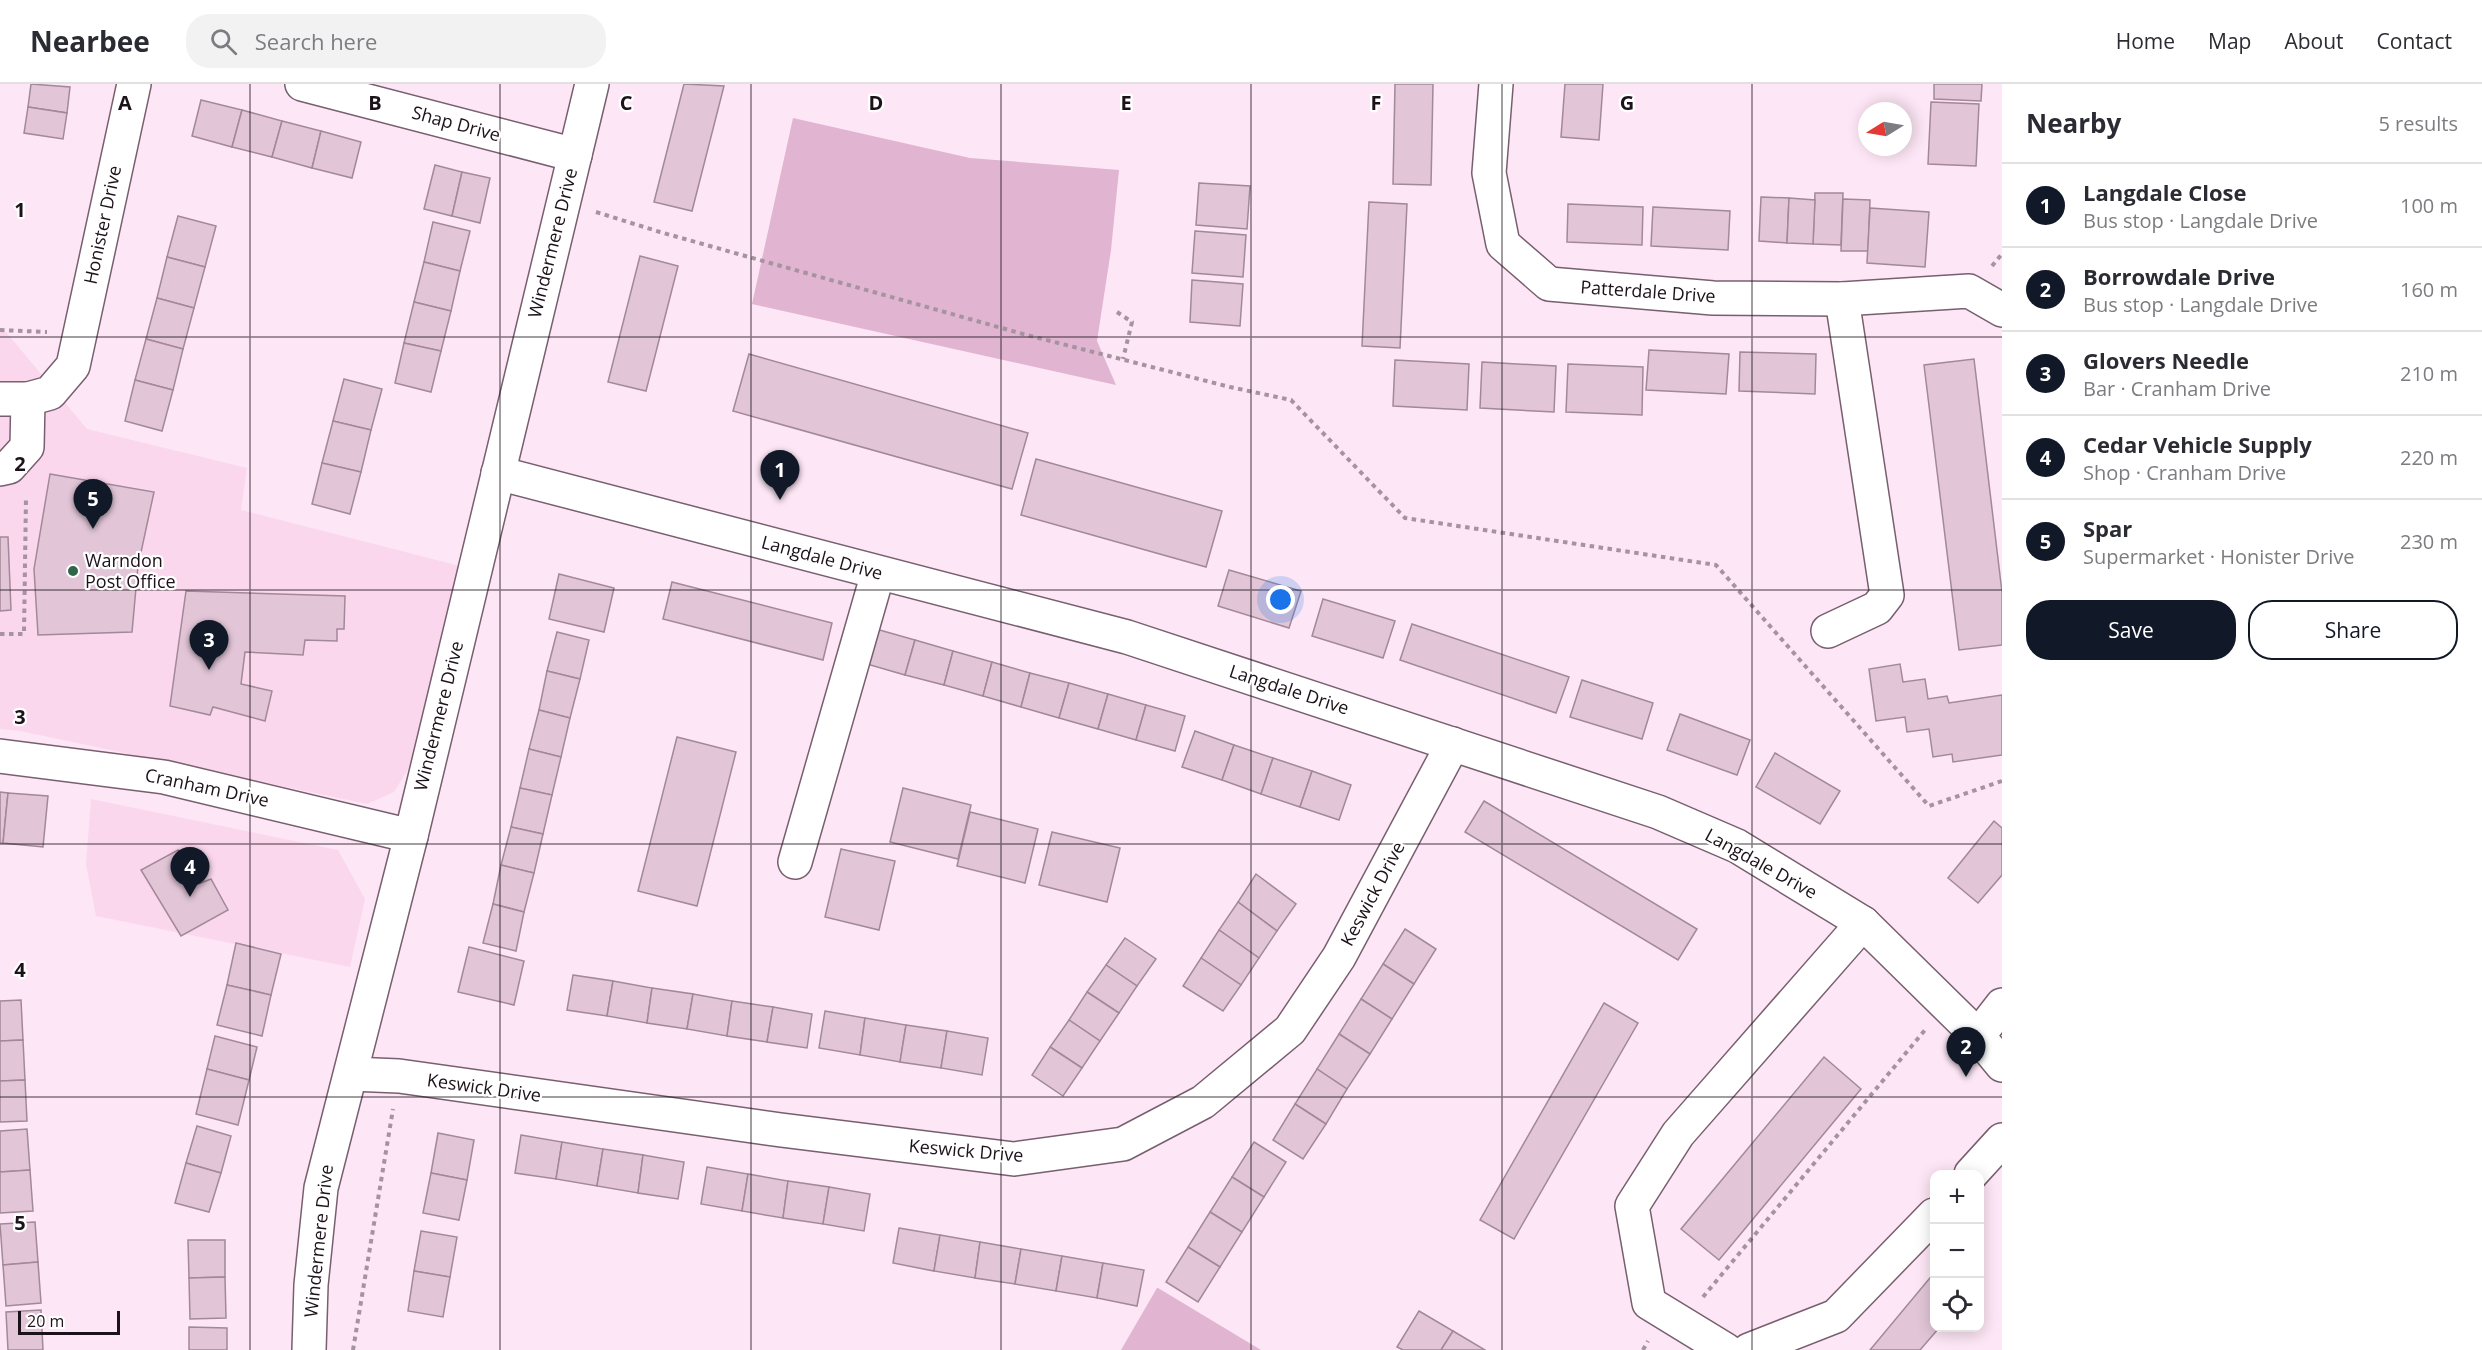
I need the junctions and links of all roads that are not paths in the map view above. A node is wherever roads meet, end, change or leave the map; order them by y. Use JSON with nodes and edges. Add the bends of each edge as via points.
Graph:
{"nodes":[{"id":1,"x":134,"y":84,"type":"edge"},
{"id":2,"x":302,"y":84,"type":"edge"},
{"id":3,"x":592,"y":84,"type":"edge"},
{"id":4,"x":1496,"y":84,"type":"edge"},
{"id":5,"x":575,"y":155,"type":"junction"},
{"id":6,"x":1842,"y":299,"type":"junction"},
{"id":7,"x":2002,"y":310,"type":"edge"},
{"id":8,"x":14,"y":399,"type":"edge"},
{"id":9,"x":0,"y":469,"type":"edge"},
{"id":10,"x":498,"y":473,"type":"junction"},
{"id":11,"x":878,"y":573,"type":"junction"},
{"id":12,"x":1828,"y":631,"type":"dead end"},
{"id":13,"x":1453,"y":744,"type":"junction"},
{"id":14,"x":0,"y":756,"type":"edge"},
{"id":15,"x":411,"y":836,"type":"junction"},
{"id":16,"x":795,"y":862,"type":"dead end"},
{"id":17,"x":1863,"y":923,"type":"junction"},
{"id":18,"x":2002,"y":1005,"type":"edge"},
{"id":19,"x":1978,"y":1036,"type":"junction"},
{"id":20,"x":2002,"y":1065,"type":"edge"},
{"id":21,"x":351,"y":1074,"type":"junction"},
{"id":22,"x":2002,"y":1140,"type":"edge"},
{"id":23,"x":1975,"y":1170,"type":"edge"},
{"id":24,"x":1930,"y":1220,"type":"edge"},
{"id":25,"x":309,"y":1350,"type":"edge"},
{"id":26,"x":1726,"y":1350,"type":"edge"},
{"id":27,"x":1749,"y":1350,"type":"edge"}],
"edges":[{"from":1,"to":8,"type":"street","name":"Honister Drive","via":[[73,366],[50,393]]},
{"from":2,"to":5,"type":"street","name":"Shap Drive"},
{"from":3,"to":5,"type":"street","name":"Windermere Drive"},
{"from":4,"to":6,"type":"street","name":"Patterdale Drive","via":[[1489,173],[1503,244],[1548,284],[1713,297]]},
{"from":5,"to":10,"type":"street","name":"Windermere Drive"},
{"from":6,"to":7,"type":"street","name":"Patterdale Drive","via":[[1969,291]]},
{"from":6,"to":12,"type":"street","via":[[1887,595],[1877,608]]},
{"from":8,"to":9,"type":"street","via":[[27,447],[9,467]]},
{"from":10,"to":11,"type":"street","name":"Langdale Drive"},
{"from":10,"to":15,"type":"street","name":"Windermere Drive"},
{"from":11,"to":13,"type":"street","name":"Langdale Drive","via":[[1127,637]]},
{"from":11,"to":16,"type":"street"},
{"from":13,"to":17,"type":"street","name":"Langdale Drive","via":[[1658,812],[1737,846]]},
{"from":13,"to":21,"type":"street","name":"Keswick Drive","via":[[1339,957],[1290,1030],[1203,1102],[1123,1144],[1014,1159],[399,1076]]},
{"from":14,"to":15,"type":"street","name":"Cranham Drive","via":[[164,777]]},
{"from":15,"to":21,"type":"street","name":"Windermere Drive"},
{"from":17,"to":19,"type":"street","name":"Langdale Drive"},
{"from":17,"to":26,"type":"street","via":[[1678,1134],[1632,1206],[1650,1303]]},
{"from":18,"to":19,"type":"street"},
{"from":19,"to":20,"type":"street","name":"Langdale Drive"},
{"from":21,"to":25,"type":"street","name":"Windermere Drive","via":[[321,1188]]},
{"from":22,"to":23,"type":"street"},
{"from":24,"to":27,"type":"street","via":[[1836,1316]]}]}
